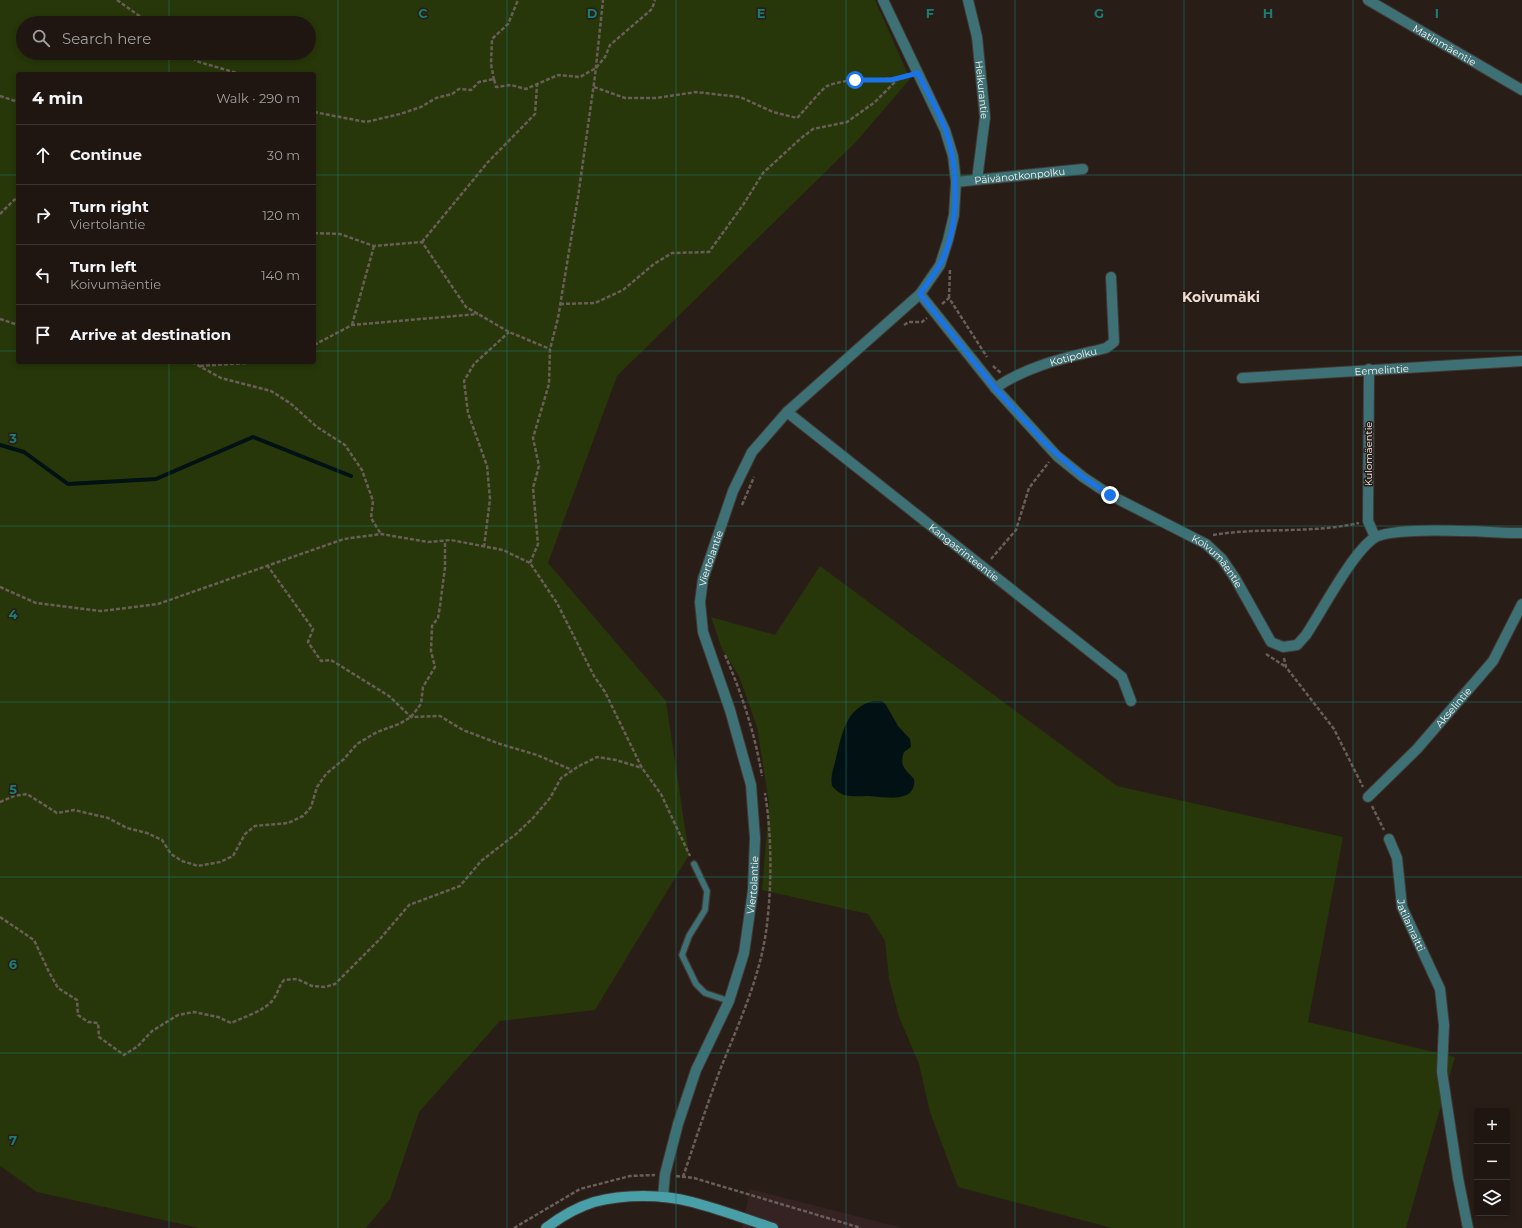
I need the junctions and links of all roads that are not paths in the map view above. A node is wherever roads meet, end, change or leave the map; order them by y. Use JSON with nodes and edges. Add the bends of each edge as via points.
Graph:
{"nodes":[{"id":1,"x":883,"y":0,"type":"edge"},
{"id":2,"x":968,"y":0,"type":"edge"},
{"id":3,"x":1368,"y":0,"type":"edge"},
{"id":4,"x":1522,"y":90,"type":"edge"},
{"id":5,"x":1083,"y":169,"type":"dead end"},
{"id":6,"x":977,"y":180,"type":"junction"},
{"id":7,"x":956,"y":182,"type":"junction"},
{"id":8,"x":1111,"y":277,"type":"dead end"},
{"id":9,"x":920,"y":294,"type":"junction"},
{"id":10,"x":1522,"y":361,"type":"edge"},
{"id":11,"x":1369,"y":369,"type":"junction"},
{"id":12,"x":1242,"y":378,"type":"dead end"},
{"id":13,"x":995,"y":388,"type":"junction"},
{"id":14,"x":787,"y":412,"type":"junction"},
{"id":15,"x":1522,"y":533,"type":"edge"},
{"id":16,"x":1375,"y":537,"type":"junction"},
{"id":17,"x":1522,"y":604,"type":"edge"},
{"id":18,"x":1131,"y":701,"type":"dead end"},
{"id":19,"x":1368,"y":798,"type":"road end"},
{"id":20,"x":1389,"y":839,"type":"road end"},
{"id":21,"x":694,"y":864,"type":"road end"},
{"id":22,"x":729,"y":1001,"type":"junction"},
{"id":23,"x":663,"y":1197,"type":"junction"},
{"id":24,"x":546,"y":1228,"type":"edge"},
{"id":25,"x":773,"y":1228,"type":"edge"},
{"id":26,"x":1468,"y":1228,"type":"edge"}],
"edges":[{"from":1,"to":7,"type":"street","name":"Viertolantie","via":[[945,130],[953,156]]},
{"from":2,"to":6,"type":"street","name":"Heikurantie","via":[[976,37],[985,117]]},
{"from":3,"to":4,"type":"street","name":"Matinmäentie"},
{"from":5,"to":6,"type":"street","name":"Päivänotkonpolku"},
{"from":6,"to":7,"type":"street","name":"Päivänotkonpolku"},
{"from":7,"to":9,"type":"street","name":"Viertolantie","via":[[954,215],[940,265]]},
{"from":8,"to":13,"type":"street","name":"Kotipolku","via":[[1114,342],[1106,348],[1032,367]]},
{"from":9,"to":13,"type":"street","name":"Koivumäentie"},
{"from":9,"to":14,"type":"street","name":"Viertolantie"},
{"from":10,"to":11,"type":"street","name":"Eemelintie"},
{"from":11,"to":12,"type":"street","name":"Eemelintie"},
{"from":11,"to":16,"type":"street","name":"Kulomäentie","via":[[1368,521]]},
{"from":13,"to":16,"type":"street","name":"Koivumäentie","via":[[1057,456],[1083,477],[1110,495],[1206,544],[1222,559],[1235,578],[1271,642],[1283,647],[1297,645],[1306,635],[1358,553]]},
{"from":14,"to":18,"type":"street","name":"Kangasrinteentie","via":[[1122,677]]},
{"from":14,"to":22,"type":"street","name":"Viertolantie","via":[[752,452],[736,484],[711,552],[703,579],[700,602],[703,632],[730,710],[751,785],[755,838],[753,890],[744,953]]},
{"from":15,"to":16,"type":"street","via":[[1400,531]]},
{"from":17,"to":19,"type":"street","name":"Akselintie","via":[[1493,661],[1417,749]]},
{"from":20,"to":26,"type":"street","name":"Jatilanraitti","via":[[1397,858],[1402,907],[1440,989],[1444,1025],[1442,1072]]},
{"from":21,"to":22,"type":"lane","via":[[707,892],[705,910],[689,936],[682,955],[696,984],[705,993]]},
{"from":22,"to":23,"type":"street","name":"Viertolantie","via":[[696,1070],[665,1174]]},
{"from":23,"to":24,"type":"main road","via":[[594,1202]]},
{"from":23,"to":25,"type":"main road","via":[[691,1201]]}]}
